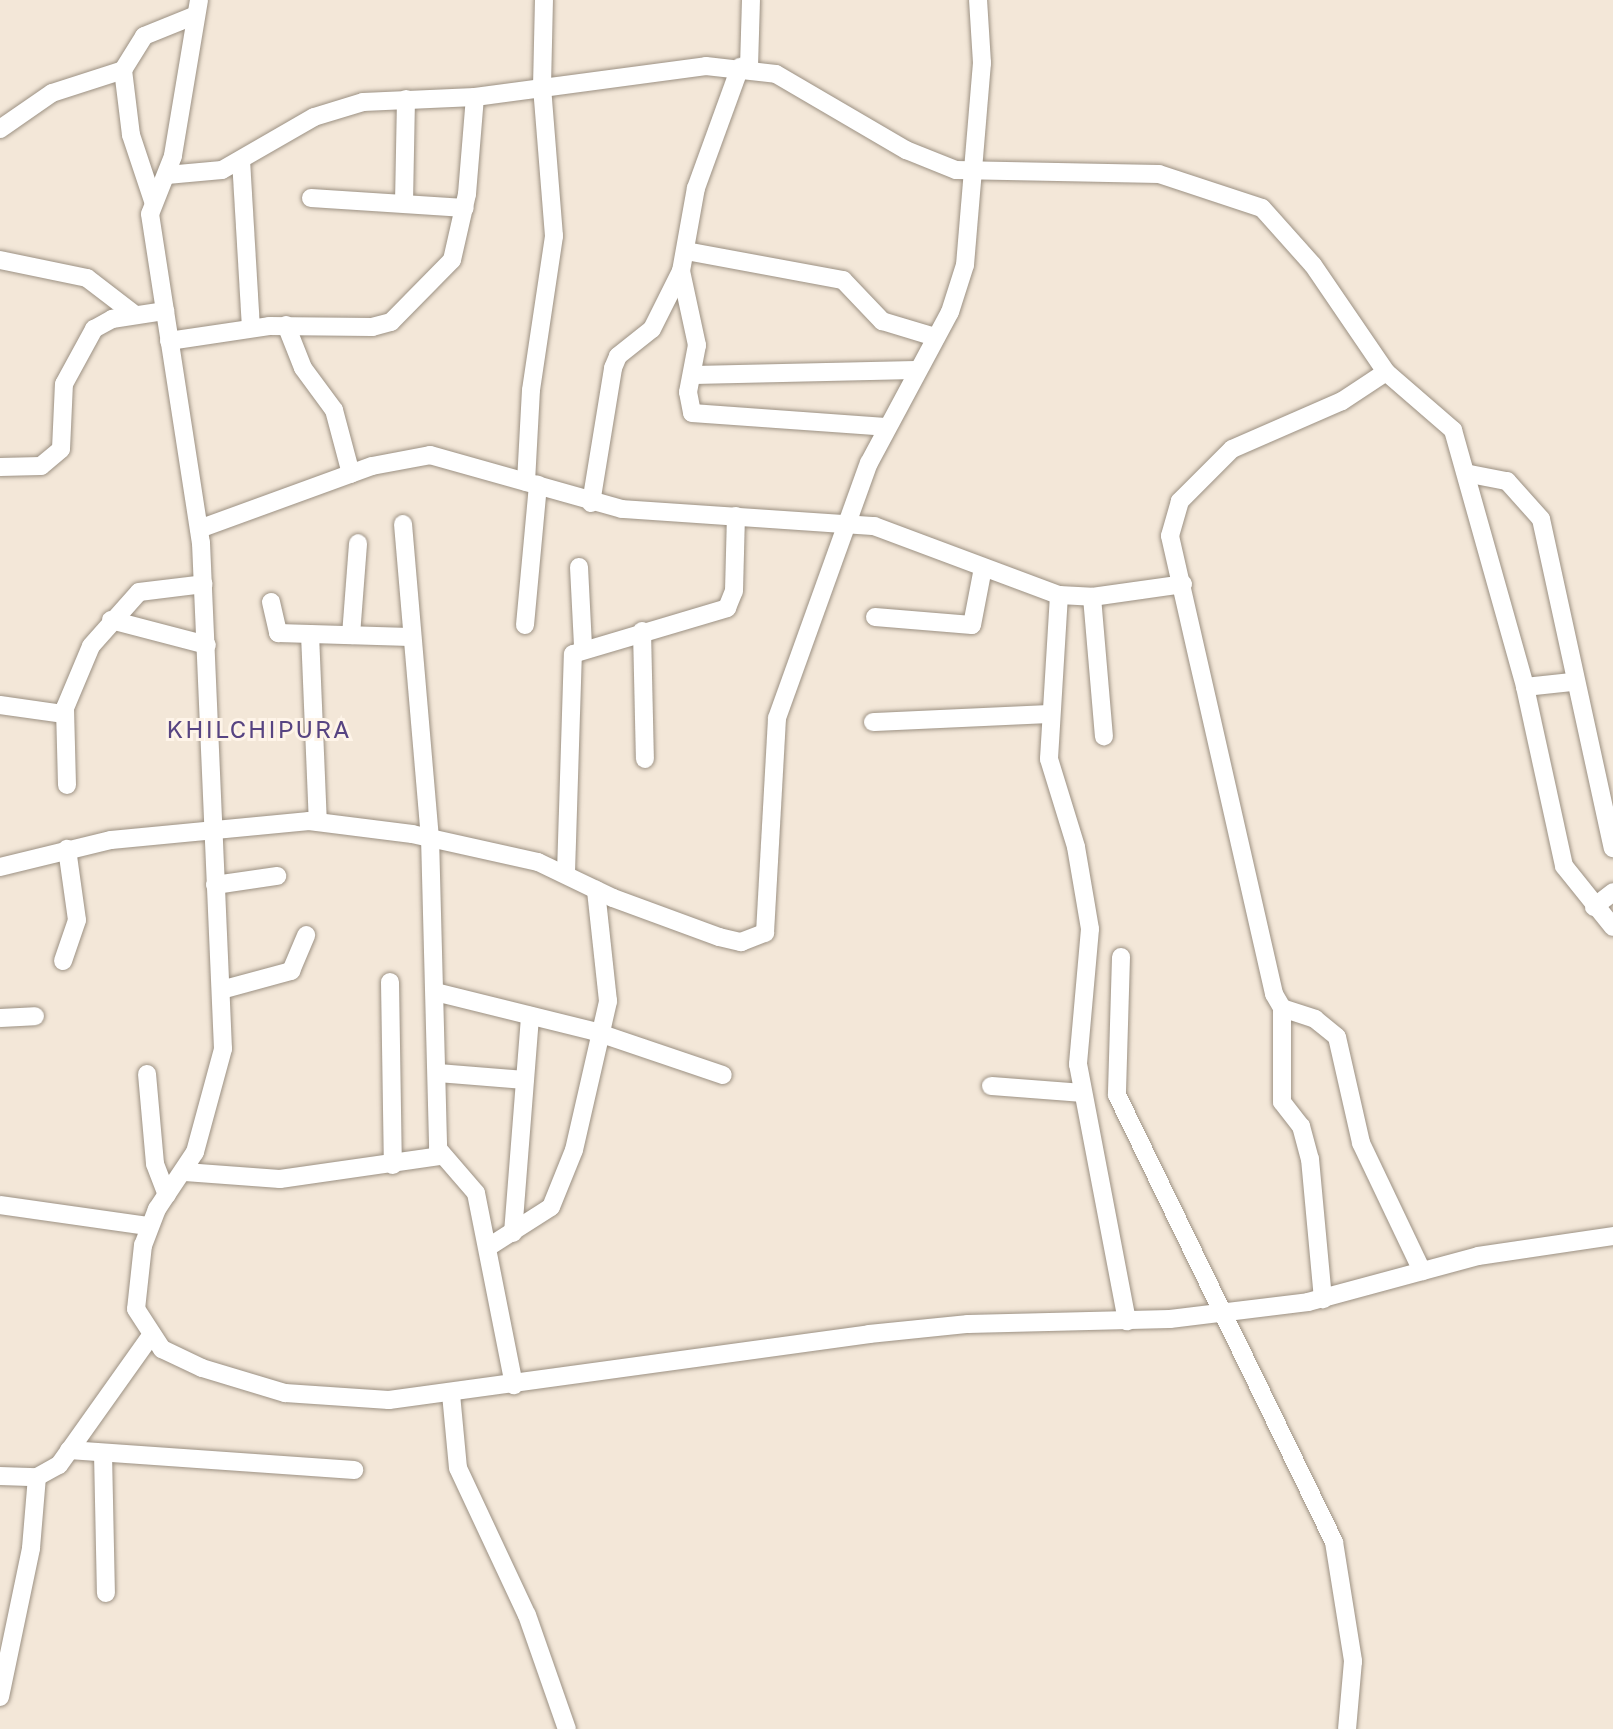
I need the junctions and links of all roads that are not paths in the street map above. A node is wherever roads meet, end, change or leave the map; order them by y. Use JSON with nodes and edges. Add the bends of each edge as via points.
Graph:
{"nodes":[{"id":1,"x":544,"y":0,"type":"edge"},
{"id":2,"x":751,"y":0,"type":"edge"},
{"id":3,"x":978,"y":0,"type":"edge"},
{"id":4,"x":197,"y":7,"type":"edge"},
{"id":5,"x":744,"y":67,"type":"junction"},
{"id":6,"x":124,"y":70,"type":"junction"},
{"id":7,"x":542,"y":87,"type":"junction"},
{"id":8,"x":475,"y":97,"type":"junction"},
{"id":9,"x":406,"y":99,"type":"junction"},
{"id":10,"x":0,"y":130,"type":"edge"},
{"id":11,"x":241,"y":160,"type":"junction"},
{"id":12,"x":975,"y":174,"type":"junction"},
{"id":13,"x":167,"y":175,"type":"junction"},
{"id":14,"x":311,"y":198,"type":"dead end"},
{"id":15,"x":153,"y":201,"type":"junction"},
{"id":16,"x":404,"y":203,"type":"junction"},
{"id":17,"x":465,"y":208,"type":"junction"},
{"id":18,"x":686,"y":251,"type":"junction"},
{"id":19,"x":0,"y":260,"type":"edge"},
{"id":20,"x":681,"y":271,"type":"junction"},
{"id":21,"x":165,"y":311,"type":"junction"},
{"id":22,"x":134,"y":314,"type":"junction"},
{"id":23,"x":286,"y":325,"type":"junction"},
{"id":24,"x":251,"y":328,"type":"junction"},
{"id":25,"x":934,"y":337,"type":"junction"},
{"id":26,"x":169,"y":341,"type":"junction"},
{"id":27,"x":915,"y":370,"type":"junction"},
{"id":28,"x":1386,"y":372,"type":"junction"},
{"id":29,"x":694,"y":374,"type":"junction"},
{"id":30,"x":886,"y":427,"type":"junction"},
{"id":31,"x":0,"y":467,"type":"edge"},
{"id":32,"x":351,"y":474,"type":"junction"},
{"id":33,"x":1470,"y":474,"type":"junction"},
{"id":34,"x":532,"y":484,"type":"junction"},
{"id":35,"x":591,"y":503,"type":"junction"},
{"id":36,"x":736,"y":516,"type":"junction"},
{"id":37,"x":846,"y":520,"type":"junction"},
{"id":38,"x":403,"y":524,"type":"dead end"},
{"id":39,"x":199,"y":529,"type":"junction"},
{"id":40,"x":358,"y":543,"type":"dead end"},
{"id":41,"x":579,"y":567,"type":"dead end"},
{"id":42,"x":983,"y":568,"type":"junction"},
{"id":43,"x":204,"y":584,"type":"junction"},
{"id":44,"x":1183,"y":584,"type":"junction"},
{"id":45,"x":1059,"y":595,"type":"junction"},
{"id":46,"x":1093,"y":597,"type":"junction"},
{"id":47,"x":271,"y":602,"type":"dead end"},
{"id":48,"x":876,"y":617,"type":"dead end"},
{"id":49,"x":111,"y":620,"type":"junction"},
{"id":50,"x":525,"y":625,"type":"dead end"},
{"id":51,"x":642,"y":631,"type":"junction"},
{"id":52,"x":310,"y":634,"type":"junction"},
{"id":53,"x":351,"y":635,"type":"junction"},
{"id":54,"x":410,"y":637,"type":"junction"},
{"id":55,"x":207,"y":645,"type":"junction"},
{"id":56,"x":583,"y":646,"type":"junction"},
{"id":57,"x":1572,"y":682,"type":"junction"},
{"id":58,"x":1525,"y":687,"type":"junction"},
{"id":59,"x":0,"y":705,"type":"edge"},
{"id":60,"x":64,"y":714,"type":"junction"},
{"id":61,"x":1051,"y":714,"type":"junction"},
{"id":62,"x":873,"y":722,"type":"dead end"},
{"id":63,"x":1104,"y":736,"type":"dead end"},
{"id":64,"x":645,"y":759,"type":"dead end"},
{"id":65,"x":67,"y":785,"type":"dead end"},
{"id":66,"x":318,"y":822,"type":"junction"},
{"id":67,"x":211,"y":828,"type":"junction"},
{"id":68,"x":430,"y":837,"type":"junction"},
{"id":69,"x":1613,"y":848,"type":"edge"},
{"id":70,"x":67,"y":849,"type":"junction"},
{"id":71,"x":0,"y":867,"type":"edge"},
{"id":72,"x":566,"y":873,"type":"junction"},
{"id":73,"x":277,"y":876,"type":"dead end"},
{"id":74,"x":215,"y":885,"type":"junction"},
{"id":75,"x":596,"y":890,"type":"junction"},
{"id":76,"x":1613,"y":892,"type":"edge"},
{"id":77,"x":1594,"y":907,"type":"junction"},
{"id":78,"x":1613,"y":927,"type":"edge"},
{"id":79,"x":306,"y":935,"type":"dead end"},
{"id":80,"x":1122,"y":957,"type":"dead end"},
{"id":81,"x":63,"y":961,"type":"dead end"},
{"id":82,"x":390,"y":982,"type":"dead end"},
{"id":83,"x":221,"y":990,"type":"junction"},
{"id":84,"x":439,"y":993,"type":"junction"},
{"id":85,"x":1282,"y":1008,"type":"junction"},
{"id":86,"x":35,"y":1016,"type":"dead end"},
{"id":87,"x":530,"y":1016,"type":"junction"},
{"id":88,"x":0,"y":1018,"type":"edge"},
{"id":89,"x":603,"y":1035,"type":"junction"},
{"id":90,"x":438,"y":1073,"type":"junction"},
{"id":91,"x":147,"y":1074,"type":"dead end"},
{"id":92,"x":723,"y":1075,"type":"dead end"},
{"id":93,"x":525,"y":1080,"type":"junction"},
{"id":94,"x":991,"y":1086,"type":"dead end"},
{"id":95,"x":1082,"y":1093,"type":"junction"},
{"id":96,"x":439,"y":1156,"type":"junction"},
{"id":97,"x":393,"y":1165,"type":"junction"},
{"id":98,"x":185,"y":1172,"type":"junction"},
{"id":99,"x":167,"y":1195,"type":"junction"},
{"id":100,"x":0,"y":1205,"type":"edge"},
{"id":101,"x":148,"y":1226,"type":"junction"},
{"id":102,"x":513,"y":1233,"type":"junction"},
{"id":103,"x":1613,"y":1236,"type":"edge"},
{"id":104,"x":490,"y":1246,"type":"junction"},
{"id":105,"x":1422,"y":1271,"type":"junction"},
{"id":106,"x":1323,"y":1299,"type":"junction"},
{"id":107,"x":1219,"y":1313,"type":"junction"},
{"id":108,"x":1127,"y":1321,"type":"junction"},
{"id":109,"x":149,"y":1337,"type":"junction"},
{"id":110,"x":514,"y":1385,"type":"junction"},
{"id":111,"x":451,"y":1394,"type":"junction"},
{"id":112,"x":69,"y":1450,"type":"junction"},
{"id":113,"x":103,"y":1453,"type":"junction"},
{"id":114,"x":354,"y":1470,"type":"dead end"},
{"id":115,"x":0,"y":1476,"type":"edge"},
{"id":116,"x":37,"y":1477,"type":"junction"},
{"id":117,"x":106,"y":1594,"type":"dead end"},
{"id":118,"x":0,"y":1697,"type":"edge"},
{"id":119,"x":567,"y":1729,"type":"edge"},
{"id":120,"x":1347,"y":1729,"type":"edge"}],
"edges":[{"from":1,"to":7,"type":"street"},
{"from":2,"to":5,"type":"street"},
{"from":3,"to":12,"type":"street","via":[[982,62]]},
{"from":4,"to":6,"type":"street","via":[[144,36]]},
{"from":4,"to":13,"type":"street"},
{"from":5,"to":7,"type":"street"},
{"from":5,"to":12,"type":"street","via":[[809,90],[906,150]]},
{"from":5,"to":18,"type":"street","via":[[696,188]]},
{"from":6,"to":10,"type":"street","via":[[51,93]]},
{"from":6,"to":15,"type":"street","via":[[131,135]]},
{"from":7,"to":8,"type":"street"},
{"from":7,"to":34,"type":"street","via":[[554,236],[531,390]]},
{"from":8,"to":9,"type":"street"},
{"from":8,"to":17,"type":"street"},
{"from":9,"to":11,"type":"street","via":[[335,109]]},
{"from":9,"to":16,"type":"street"},
{"from":11,"to":13,"type":"street","via":[[206,174]]},
{"from":11,"to":24,"type":"street"},
{"from":12,"to":25,"type":"street","via":[[965,265]]},
{"from":12,"to":28,"type":"street","via":[[1138,172],[1252,203],[1276,218]]},
{"from":13,"to":15,"type":"street"},
{"from":14,"to":16,"type":"street"},
{"from":15,"to":21,"type":"street"},
{"from":16,"to":17,"type":"street"},
{"from":17,"to":23,"type":"street","via":[[452,260],[391,322],[372,327]]},
{"from":18,"to":20,"type":"street"},
{"from":18,"to":25,"type":"street","via":[[843,280],[883,321]]},
{"from":19,"to":22,"type":"street","via":[[87,278]]},
{"from":20,"to":29,"type":"street","via":[[697,345]]},
{"from":20,"to":35,"type":"street","via":[[652,329],[618,356],[613,368]]},
{"from":21,"to":22,"type":"street"},
{"from":21,"to":26,"type":"street"},
{"from":22,"to":31,"type":"street","via":[[94,329],[80,346],[64,384],[61,449],[52,461]]},
{"from":23,"to":24,"type":"street"},
{"from":23,"to":32,"type":"street","via":[[303,368],[334,410]]},
{"from":24,"to":26,"type":"street"},
{"from":25,"to":27,"type":"street"},
{"from":26,"to":39,"type":"street"},
{"from":27,"to":29,"type":"street"},
{"from":27,"to":30,"type":"street"},
{"from":28,"to":33,"type":"street","via":[[1437,410]]},
{"from":28,"to":44,"type":"street","via":[[1342,401],[1252,436],[1195,481],[1170,523]]},
{"from":29,"to":30,"type":"street","via":[[688,408],[699,415]]},
{"from":30,"to":37,"type":"street"},
{"from":32,"to":34,"type":"street","via":[[430,455]]},
{"from":32,"to":39,"type":"street"},
{"from":33,"to":57,"type":"street","via":[[1507,481],[1541,519]]},
{"from":33,"to":58,"type":"street"},
{"from":34,"to":35,"type":"street"},
{"from":34,"to":50,"type":"street"},
{"from":35,"to":36,"type":"street"},
{"from":36,"to":37,"type":"street"},
{"from":36,"to":51,"type":"street","via":[[732,602]]},
{"from":37,"to":42,"type":"street","via":[[900,534]]},
{"from":37,"to":75,"type":"street","via":[[777,718],[765,933],[741,942],[719,937]]},
{"from":38,"to":54,"type":"street"},
{"from":39,"to":43,"type":"street"},
{"from":40,"to":53,"type":"street"},
{"from":41,"to":56,"type":"street"},
{"from":42,"to":45,"type":"street"},
{"from":42,"to":48,"type":"street","via":[[972,625]]},
{"from":43,"to":49,"type":"street","via":[[146,589]]},
{"from":43,"to":55,"type":"street"},
{"from":44,"to":46,"type":"street"},
{"from":44,"to":85,"type":"street","via":[[1232,823]]},
{"from":45,"to":46,"type":"street"},
{"from":45,"to":61,"type":"street"},
{"from":46,"to":63,"type":"street"},
{"from":47,"to":52,"type":"street","via":[[274,630]]},
{"from":49,"to":55,"type":"street"},
{"from":49,"to":60,"type":"street","via":[[78,666]]},
{"from":51,"to":56,"type":"street"},
{"from":51,"to":64,"type":"street"},
{"from":52,"to":53,"type":"street"},
{"from":52,"to":66,"type":"street"},
{"from":53,"to":54,"type":"street"},
{"from":54,"to":68,"type":"street"},
{"from":55,"to":67,"type":"street"},
{"from":56,"to":72,"type":"street","via":[[570,662]]},
{"from":57,"to":58,"type":"street"},
{"from":57,"to":69,"type":"street"},
{"from":58,"to":77,"type":"street","via":[[1564,866]]},
{"from":59,"to":60,"type":"street"},
{"from":60,"to":65,"type":"street"},
{"from":61,"to":62,"type":"street"},
{"from":61,"to":95,"type":"street","via":[[1052,782],[1076,848],[1090,929],[1078,1037]]},
{"from":66,"to":67,"type":"street"},
{"from":66,"to":68,"type":"street"},
{"from":67,"to":70,"type":"street"},
{"from":67,"to":74,"type":"street"},
{"from":68,"to":72,"type":"street"},
{"from":68,"to":84,"type":"street"},
{"from":70,"to":71,"type":"street"},
{"from":70,"to":81,"type":"street","via":[[77,920]]},
{"from":72,"to":75,"type":"street"},
{"from":73,"to":74,"type":"street"},
{"from":74,"to":83,"type":"street"},
{"from":75,"to":89,"type":"street","via":[[597,934],[608,983]]},
{"from":76,"to":77,"type":"street"},
{"from":77,"to":78,"type":"street"},
{"from":79,"to":83,"type":"street","via":[[291,971]]},
{"from":80,"to":107,"type":"street","via":[[1118,1095]]},
{"from":82,"to":97,"type":"street"},
{"from":83,"to":98,"type":"street","via":[[220,1076]]},
{"from":84,"to":87,"type":"street"},
{"from":84,"to":90,"type":"street"},
{"from":85,"to":105,"type":"street","via":[[1315,1019],[1343,1048],[1360,1143]]},
{"from":85,"to":106,"type":"street","via":[[1282,1102],[1301,1126],[1310,1160]]},
{"from":86,"to":88,"type":"street"},
{"from":87,"to":89,"type":"street"},
{"from":87,"to":93,"type":"street"},
{"from":89,"to":92,"type":"street"},
{"from":89,"to":102,"type":"street","via":[[559,1195],[540,1217]]},
{"from":90,"to":93,"type":"street"},
{"from":90,"to":96,"type":"street"},
{"from":91,"to":99,"type":"street","via":[[155,1164]]},
{"from":93,"to":102,"type":"street"},
{"from":94,"to":95,"type":"street"},
{"from":95,"to":108,"type":"street"},
{"from":96,"to":97,"type":"street"},
{"from":96,"to":104,"type":"street","via":[[471,1181]]},
{"from":97,"to":98,"type":"street","via":[[280,1179]]},
{"from":98,"to":99,"type":"street"},
{"from":99,"to":101,"type":"street"},
{"from":100,"to":101,"type":"street"},
{"from":101,"to":109,"type":"street","via":[[135,1288],[136,1309]]},
{"from":102,"to":104,"type":"street"},
{"from":103,"to":105,"type":"street"},
{"from":104,"to":110,"type":"street"},
{"from":105,"to":106,"type":"street"},
{"from":106,"to":107,"type":"street"},
{"from":107,"to":108,"type":"street"},
{"from":107,"to":120,"type":"street","via":[[1280,1419],[1335,1542],[1353,1661]]},
{"from":108,"to":110,"type":"street","via":[[869,1334]]},
{"from":109,"to":111,"type":"street","via":[[202,1368],[315,1399]]},
{"from":109,"to":112,"type":"street"},
{"from":110,"to":111,"type":"street"},
{"from":111,"to":119,"type":"street","via":[[458,1468],[527,1615]]},
{"from":112,"to":113,"type":"street"},
{"from":112,"to":116,"type":"street","via":[[59,1465]]},
{"from":113,"to":114,"type":"street"},
{"from":113,"to":117,"type":"street"},
{"from":115,"to":116,"type":"street"},
{"from":116,"to":118,"type":"street","via":[[31,1548]]}]}
